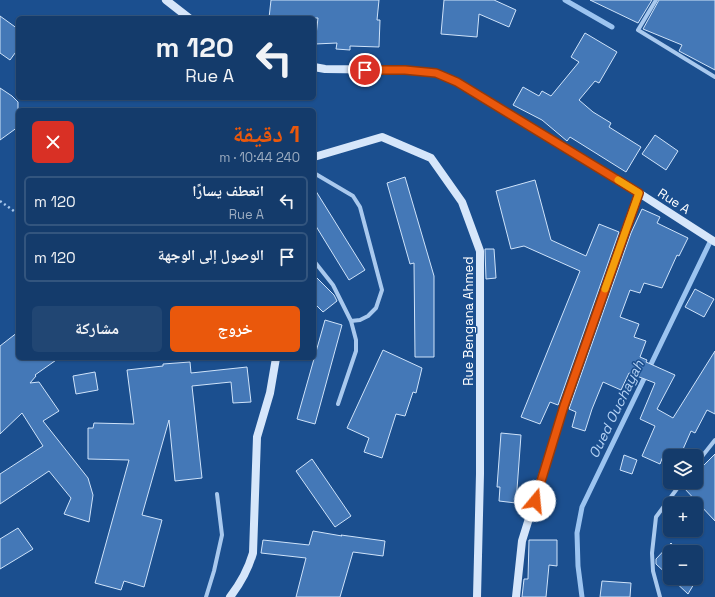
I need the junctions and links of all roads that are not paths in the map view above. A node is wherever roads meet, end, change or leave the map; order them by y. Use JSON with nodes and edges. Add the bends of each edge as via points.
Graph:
{"nodes":[{"id":1,"x":166,"y":0,"type":"edge"},
{"id":2,"x":656,"y":0,"type":"edge"},
{"id":3,"x":186,"y":16,"type":"edge"},
{"id":4,"x":316,"y":68,"type":"edge"},
{"id":5,"x":715,"y":77,"type":"edge"},
{"id":6,"x":316,"y":156,"type":"edge"},
{"id":7,"x":316,"y":174,"type":"edge"},
{"id":8,"x":639,"y":193,"type":"junction"},
{"id":9,"x":715,"y":242,"type":"edge"},
{"id":10,"x":316,"y":264,"type":"edge"},
{"id":11,"x":351,"y":320,"type":"junction"},
{"id":12,"x":276,"y":360,"type":"edge"},
{"id":13,"x":338,"y":404,"type":"dead end"},
{"id":14,"x":715,"y":440,"type":"edge"},
{"id":15,"x":703,"y":455,"type":"edge"},
{"id":16,"x":677,"y":489,"type":"edge"},
{"id":17,"x":217,"y":494,"type":"dead end"},
{"id":18,"x":206,"y":597,"type":"edge"},
{"id":19,"x":230,"y":597,"type":"edge"},
{"id":20,"x":477,"y":597,"type":"edge"},
{"id":21,"x":516,"y":597,"type":"edge"},
{"id":22,"x":660,"y":597,"type":"edge"}],
"edges":[{"from":1,"to":3,"type":"street"},
{"from":2,"to":5,"type":"street","via":[[638,30]]},
{"from":4,"to":8,"type":"street","name":"Rue A","via":[[436,73],[457,82]]},
{"from":6,"to":20,"type":"street","name":"Rue Bengana Ahmed","via":[[382,137],[431,158],[462,202],[480,251]]},
{"from":7,"to":11,"type":"street","via":[[353,196],[360,207],[382,290],[376,308],[368,316],[360,320]]},
{"from":8,"to":9,"type":"street","name":"Rue A"},
{"from":8,"to":21,"type":"street","via":[[564,406],[522,541]]},
{"from":10,"to":11,"type":"street","via":[[333,285]]},
{"from":11,"to":13,"type":"street","via":[[356,350]]},
{"from":12,"to":19,"type":"street","via":[[270,393],[257,437],[253,553],[242,583]]},
{"from":14,"to":15,"type":"street"},
{"from":16,"to":22,"type":"street","via":[[656,518],[652,553],[653,570]]},
{"from":17,"to":18,"type":"street","via":[[222,535]]}]}
